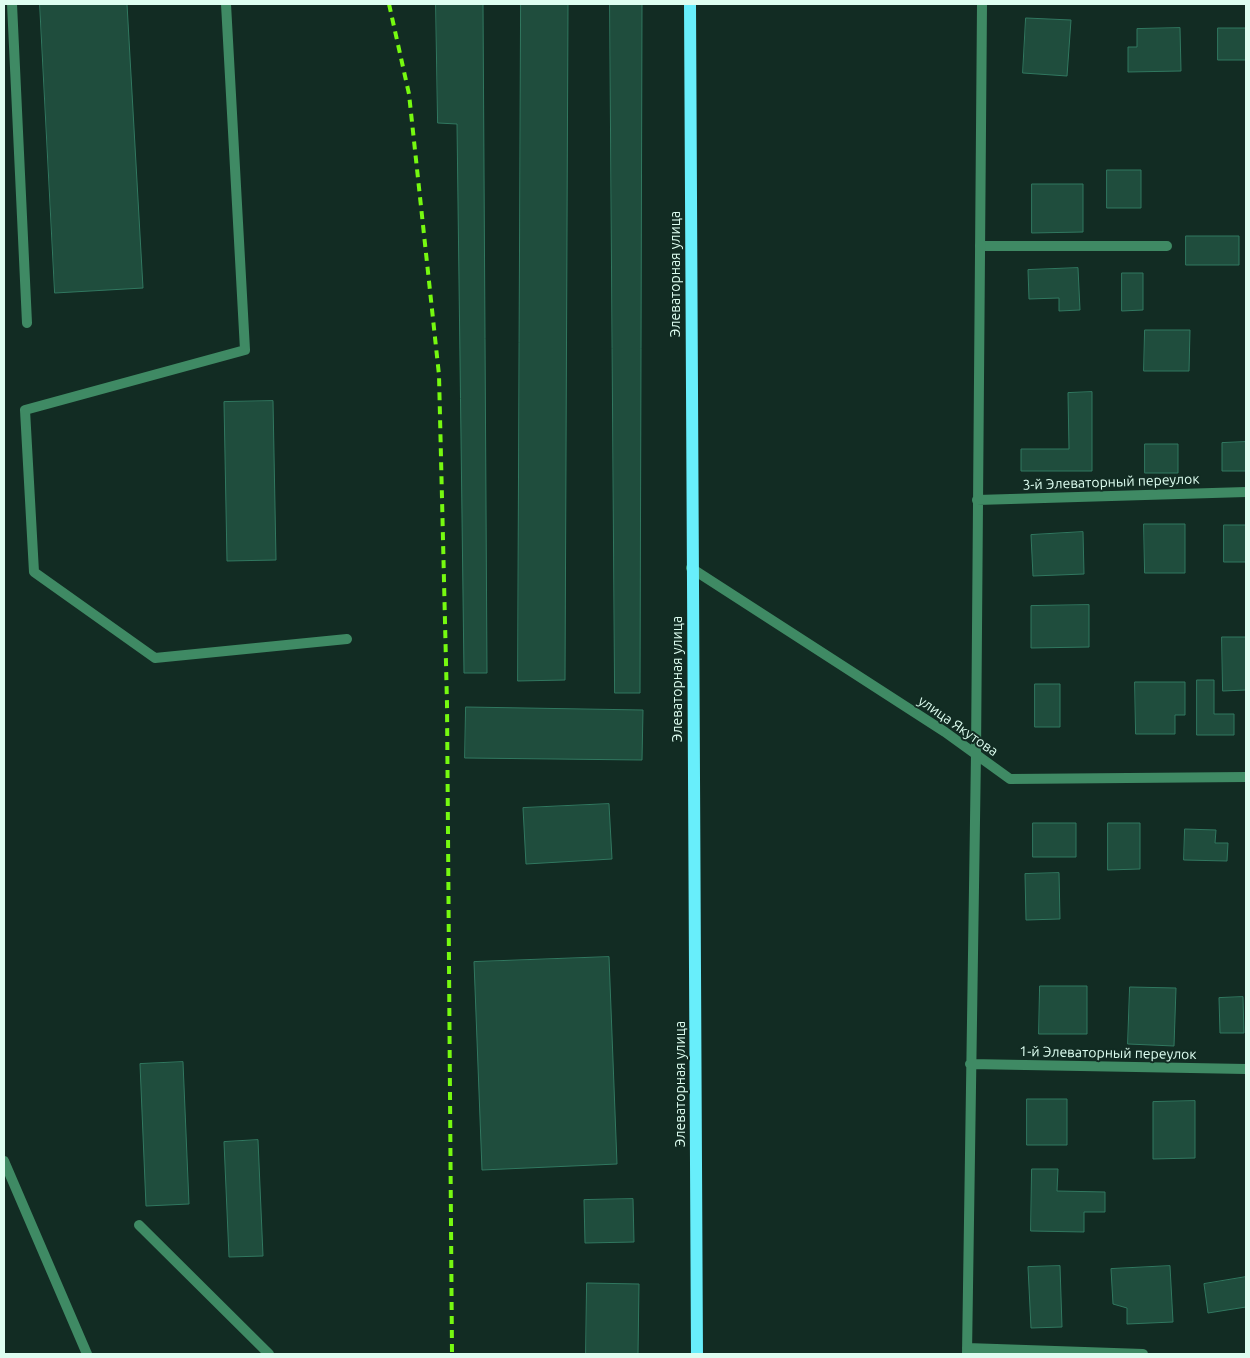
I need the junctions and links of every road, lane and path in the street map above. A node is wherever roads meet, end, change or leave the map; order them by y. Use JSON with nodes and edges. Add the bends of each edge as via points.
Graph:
{"nodes":[{"id":1,"x":12,"y":4,"type":"edge"},
{"id":2,"x":226,"y":4,"type":"edge"},
{"id":3,"x":690,"y":4,"type":"edge"},
{"id":4,"x":982,"y":4,"type":"edge"},
{"id":5,"x":980,"y":246,"type":"junction"},
{"id":6,"x":1167,"y":246,"type":"dead end"},
{"id":7,"x":27,"y":323,"type":"dead end"},
{"id":8,"x":1246,"y":492,"type":"edge"},
{"id":9,"x":977,"y":500,"type":"junction"},
{"id":10,"x":691,"y":568,"type":"junction"},
{"id":11,"x":347,"y":639,"type":"dead end"},
{"id":12,"x":976,"y":754,"type":"junction"},
{"id":13,"x":1246,"y":777,"type":"edge"},
{"id":14,"x":970,"y":1064,"type":"junction"},
{"id":15,"x":1246,"y":1069,"type":"edge"},
{"id":16,"x":4,"y":1161,"type":"edge"},
{"id":17,"x":139,"y":1225,"type":"dead end"},
{"id":18,"x":967,"y":1351,"type":"edge"},
{"id":19,"x":86,"y":1354,"type":"edge"},
{"id":20,"x":269,"y":1354,"type":"edge"},
{"id":21,"x":697,"y":1354,"type":"edge"},
{"id":22,"x":1143,"y":1354,"type":"edge"}],
"edges":[{"from":1,"to":7,"type":"street"},
{"from":2,"to":11,"type":"street","via":[[245,350],[25,410],[34,572],[155,658]]},
{"from":3,"to":10,"type":"main road","name":"Элеваторная улица"},
{"from":4,"to":5,"type":"street"},
{"from":5,"to":6,"type":"street"},
{"from":5,"to":9,"type":"street"},
{"from":8,"to":9,"type":"street","name":"3-й Элеваторный переулок"},
{"from":9,"to":12,"type":"street"},
{"from":10,"to":12,"type":"street","name":"улица Якутова"},
{"from":10,"to":21,"type":"main road","name":"Элеваторная улица"},
{"from":12,"to":13,"type":"street","name":"улица Якутова","via":[[1010,780]]},
{"from":12,"to":14,"type":"street"},
{"from":14,"to":15,"type":"street","name":"1-й Элеваторный переулок"},
{"from":14,"to":18,"type":"street"},
{"from":16,"to":19,"type":"street"},
{"from":17,"to":20,"type":"street"},
{"from":18,"to":22,"type":"street"}]}
